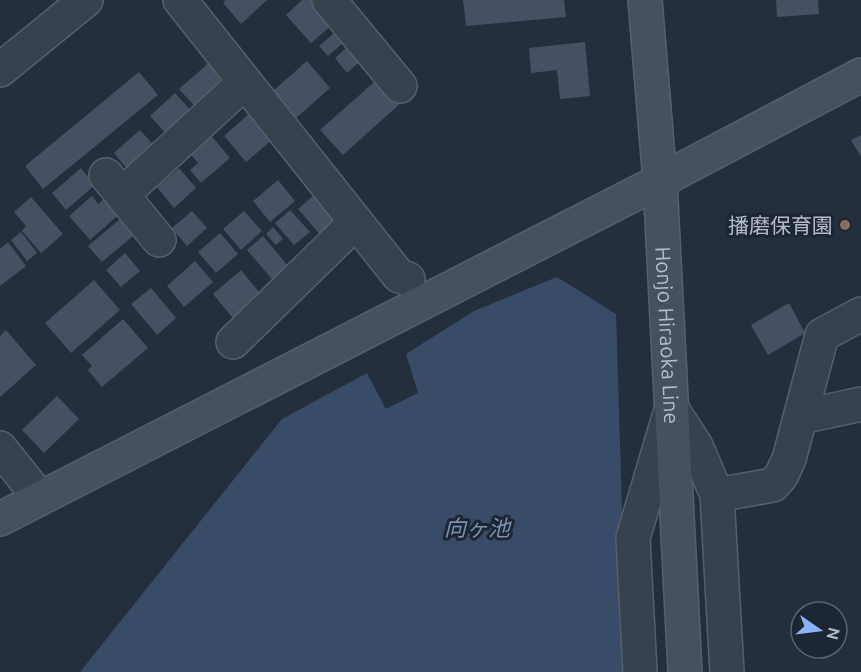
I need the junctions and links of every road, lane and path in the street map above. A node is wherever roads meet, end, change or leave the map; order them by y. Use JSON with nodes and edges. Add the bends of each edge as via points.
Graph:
{"nodes":[{"id":1,"x":86,"y":0,"type":"edge"},
{"id":2,"x":180,"y":0,"type":"edge"},
{"id":3,"x":329,"y":0,"type":"edge"},
{"id":4,"x":645,"y":0,"type":"edge"},
{"id":5,"x":0,"y":70,"type":"edge"},
{"id":6,"x":861,"y":75,"type":"edge"},
{"id":7,"x":245,"y":82,"type":"junction"},
{"id":8,"x":400,"y":86,"type":"dead end"},
{"id":9,"x":660,"y":181,"type":"junction"},
{"id":10,"x":356,"y":222,"type":"junction"},
{"id":11,"x":159,"y":240,"type":"dead end"},
{"id":12,"x":408,"y":279,"type":"dead end"},
{"id":13,"x":861,"y":314,"type":"edge"},
{"id":14,"x":233,"y":342,"type":"dead end"},
{"id":15,"x":861,"y":404,"type":"edge"},
{"id":16,"x":672,"y":409,"type":"junction"},
{"id":17,"x":801,"y":417,"type":"junction"},
{"id":18,"x":0,"y":448,"type":"edge"},
{"id":19,"x":717,"y":495,"type":"junction"},
{"id":20,"x":40,"y":498,"type":"junction"},
{"id":21,"x":0,"y":519,"type":"edge"},
{"id":22,"x":640,"y":672,"type":"edge"},
{"id":23,"x":685,"y":672,"type":"edge"},
{"id":24,"x":727,"y":672,"type":"edge"}],
"edges":[{"from":1,"to":5,"type":"street"},
{"from":2,"to":7,"type":"street"},
{"from":3,"to":8,"type":"street"},
{"from":4,"to":9,"type":"street","name":"Honjo Hiraoka Line"},
{"from":6,"to":9,"type":"street"},
{"from":7,"to":10,"type":"street"},
{"from":7,"to":11,"type":"street","via":[[114,184]]},
{"from":9,"to":16,"type":"street","name":"Honjo Hiraoka Line"},
{"from":9,"to":20,"type":"street"},
{"from":10,"to":12,"type":"street","via":[[399,276]]},
{"from":10,"to":14,"type":"street"},
{"from":13,"to":17,"type":"street","via":[[822,335]]},
{"from":15,"to":17,"type":"street"},
{"from":16,"to":19,"type":"street","via":[[696,446]]},
{"from":16,"to":22,"type":"street","via":[[633,538]]},
{"from":16,"to":23,"type":"street","name":"Honjo Hiraoka Line"},
{"from":17,"to":19,"type":"street","via":[[789,459],[772,485]]},
{"from":18,"to":20,"type":"street"},
{"from":19,"to":24,"type":"street"},
{"from":20,"to":21,"type":"street"}]}
